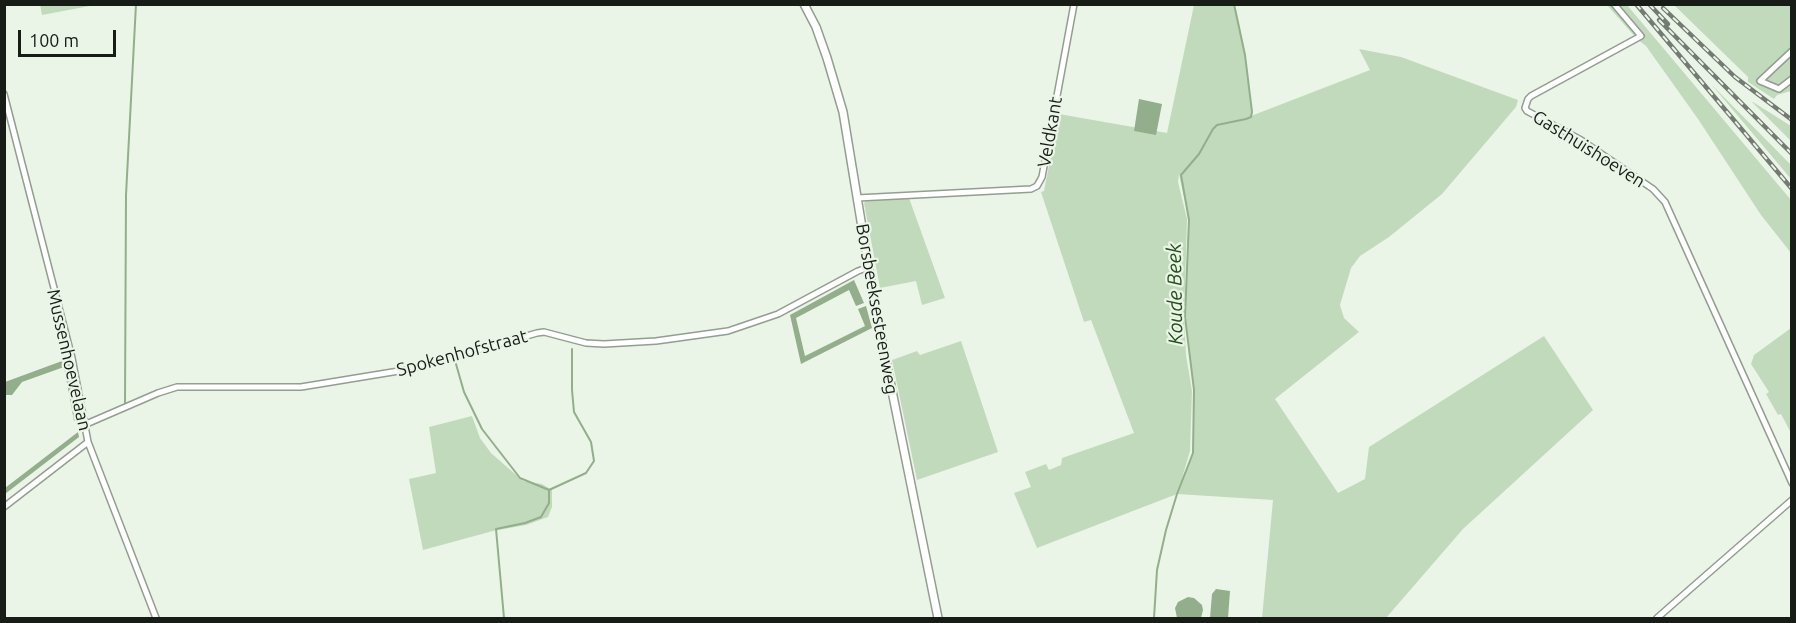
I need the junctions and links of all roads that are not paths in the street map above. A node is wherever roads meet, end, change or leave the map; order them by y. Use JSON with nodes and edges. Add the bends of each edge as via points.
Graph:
{"nodes":[{"id":1,"x":804,"y":4,"type":"edge"},
{"id":2,"x":1074,"y":4,"type":"edge"},
{"id":3,"x":1614,"y":4,"type":"edge"},
{"id":4,"x":1791,"y":51,"type":"edge"},
{"id":5,"x":1791,"y":79,"type":"edge"},
{"id":6,"x":4,"y":94,"type":"edge"},
{"id":7,"x":857,"y":198,"type":"junction"},
{"id":8,"x":869,"y":267,"type":"junction"},
{"id":9,"x":84,"y":425,"type":"junction"},
{"id":10,"x":88,"y":442,"type":"junction"},
{"id":11,"x":1791,"y":483,"type":"edge"},
{"id":12,"x":1791,"y":500,"type":"edge"},
{"id":13,"x":4,"y":507,"type":"edge"},
{"id":14,"x":156,"y":618,"type":"edge"},
{"id":15,"x":938,"y":618,"type":"edge"},
{"id":16,"x":1657,"y":618,"type":"edge"}],
"edges":[{"from":1,"to":7,"type":"street","name":"Borsbeeksesteenweg","via":[[837,87]]},
{"from":2,"to":7,"type":"street","name":"Veldkant","via":[[1042,177],[1037,186]]},
{"from":3,"to":11,"type":"street","name":"Gasthuishoeven","via":[[1641,36],[1531,96],[1525,108],[1581,140],[1653,189],[1665,202]]},
{"from":4,"to":5,"type":"street","via":[[1760,81],[1779,89]]},
{"from":6,"to":9,"type":"street","name":"Mussenhoevelaan","via":[[72,358]]},
{"from":7,"to":8,"type":"street","name":"Borsbeeksesteenweg"},
{"from":8,"to":9,"type":"street","name":"Spokenhofstraat","via":[[778,314],[728,331],[604,344],[537,333],[411,369],[301,387],[177,387]]},
{"from":8,"to":15,"type":"street","name":"Borsbeeksesteenweg"},
{"from":9,"to":10,"type":"street","name":"Mussenhoevelaan"},
{"from":10,"to":13,"type":"street"},
{"from":10,"to":14,"type":"street","name":"Mussenhoevelaan"},
{"from":12,"to":16,"type":"street"}]}
